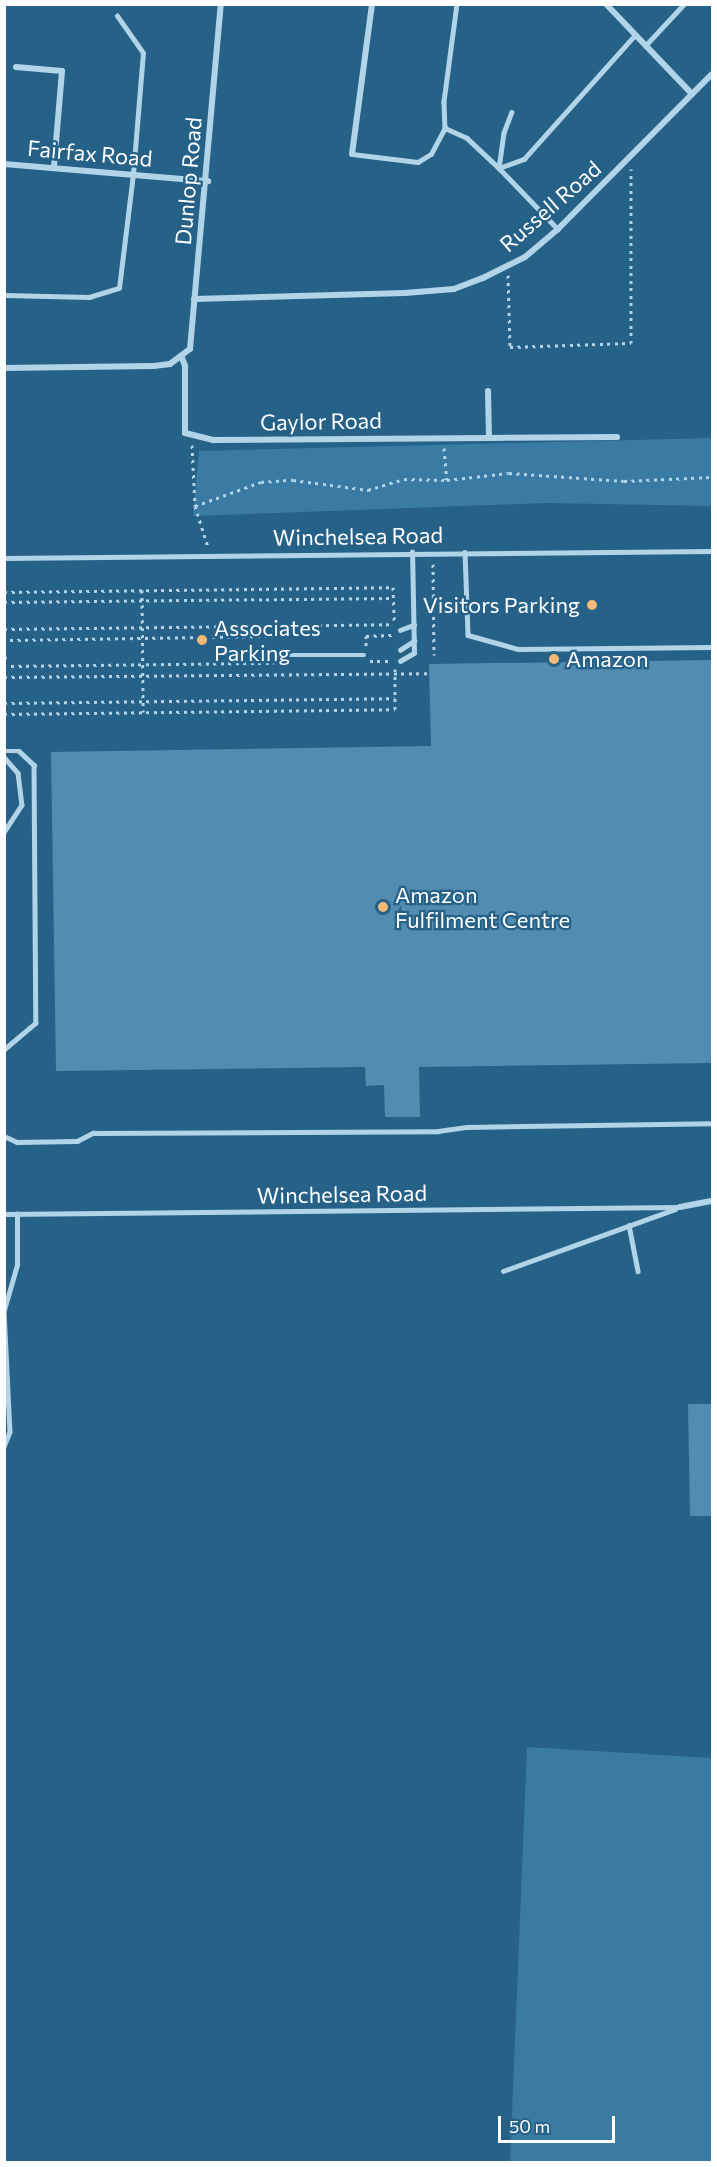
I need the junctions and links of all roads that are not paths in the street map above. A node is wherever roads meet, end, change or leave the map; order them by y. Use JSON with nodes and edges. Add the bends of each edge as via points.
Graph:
{"nodes":[{"id":1,"x":221,"y":4,"type":"edge"},
{"id":2,"x":372,"y":4,"type":"edge"},
{"id":3,"x":457,"y":4,"type":"edge"},
{"id":4,"x":606,"y":4,"type":"edge"},
{"id":5,"x":684,"y":4,"type":"edge"},
{"id":6,"x":117,"y":16,"type":"dead end"},
{"id":7,"x":635,"y":35,"type":"junction"},
{"id":8,"x":645,"y":46,"type":"junction"},
{"id":9,"x":16,"y":67,"type":"dead end"},
{"id":10,"x":712,"y":74,"type":"edge"},
{"id":11,"x":692,"y":94,"type":"junction"},
{"id":12,"x":512,"y":112,"type":"dead end"},
{"id":13,"x":445,"y":128,"type":"junction"},
{"id":14,"x":352,"y":154,"type":"joint"},
{"id":15,"x":4,"y":164,"type":"edge"},
{"id":16,"x":54,"y":167,"type":"junction"},
{"id":17,"x":499,"y":168,"type":"junction"},
{"id":18,"x":133,"y":174,"type":"junction"},
{"id":19,"x":208,"y":181,"type":"junction"},
{"id":20,"x":558,"y":229,"type":"junction"},
{"id":21,"x":4,"y":296,"type":"edge"},
{"id":22,"x":194,"y":298,"type":"junction"},
{"id":23,"x":182,"y":358,"type":"junction"},
{"id":24,"x":4,"y":368,"type":"edge"},
{"id":25,"x":488,"y":391,"type":"dead end"},
{"id":26,"x":617,"y":437,"type":"dead end"},
{"id":27,"x":489,"y":438,"type":"junction"},
{"id":28,"x":712,"y":551,"type":"edge"},
{"id":29,"x":412,"y":552,"type":"junction"},
{"id":30,"x":465,"y":552,"type":"junction"},
{"id":31,"x":4,"y":558,"type":"edge"},
{"id":32,"x":414,"y":625,"type":"junction"},
{"id":33,"x":400,"y":630,"type":"dead end"},
{"id":34,"x":414,"y":641,"type":"junction"},
{"id":35,"x":712,"y":647,"type":"edge"},
{"id":36,"x":397,"y":651,"type":"road end"},
{"id":37,"x":286,"y":655,"type":"dead end"},
{"id":38,"x":364,"y":655,"type":"dead end"},
{"id":39,"x":398,"y":661,"type":"road end"},
{"id":40,"x":4,"y":751,"type":"edge"},
{"id":41,"x":4,"y":757,"type":"edge"},
{"id":42,"x":4,"y":833,"type":"edge"},
{"id":43,"x":4,"y":1050,"type":"edge"},
{"id":44,"x":712,"y":1123,"type":"edge"},
{"id":45,"x":4,"y":1136,"type":"edge"},
{"id":46,"x":712,"y":1201,"type":"edge"},
{"id":47,"x":680,"y":1207,"type":"junction"},
{"id":48,"x":4,"y":1214,"type":"edge"},
{"id":49,"x":17,"y":1214,"type":"junction"},
{"id":50,"x":628,"y":1225,"type":"junction"},
{"id":51,"x":502,"y":1270,"type":"dead end"},
{"id":52,"x":638,"y":1271,"type":"dead end"},
{"id":53,"x":4,"y":1310,"type":"edge"},
{"id":54,"x":4,"y":1447,"type":"edge"}],
"edges":[{"from":1,"to":19,"type":"street","name":"Dunlop Road"},
{"from":2,"to":14,"type":"street"},
{"from":3,"to":13,"type":"lane","via":[[444,102]]},
{"from":4,"to":7,"type":"street"},
{"from":5,"to":8,"type":"lane"},
{"from":6,"to":18,"type":"lane","via":[[142,53]]},
{"from":7,"to":8,"type":"street"},
{"from":7,"to":17,"type":"lane","via":[[524,159]]},
{"from":8,"to":11,"type":"street"},
{"from":9,"to":16,"type":"street","via":[[62,70]]},
{"from":10,"to":11,"type":"street","name":"Russell Road"},
{"from":11,"to":20,"type":"street","name":"Russell Road"},
{"from":12,"to":17,"type":"lane","via":[[504,133]]},
{"from":13,"to":14,"type":"lane","via":[[431,154],[418,162]]},
{"from":13,"to":17,"type":"lane","via":[[467,138]]},
{"from":15,"to":16,"type":"street","name":"Fairfax Road"},
{"from":16,"to":18,"type":"street","name":"Fairfax Road"},
{"from":17,"to":20,"type":"lane"},
{"from":18,"to":19,"type":"street","name":"Fairfax Road"},
{"from":18,"to":21,"type":"lane","via":[[119,288],[89,297]]},
{"from":19,"to":22,"type":"street","name":"Dunlop Road"},
{"from":20,"to":22,"type":"street","name":"Russell Road","via":[[525,257],[454,289]]},
{"from":22,"to":23,"type":"street","name":"Dunlop Road","via":[[190,349]]},
{"from":23,"to":24,"type":"street","via":[[154,366]]},
{"from":23,"to":27,"type":"street","name":"Gaylor Road","via":[[184,433],[214,440]]},
{"from":25,"to":27,"type":"street"},
{"from":26,"to":27,"type":"street","name":"Gaylor Road"},
{"from":28,"to":30,"type":"lane","name":"Winchelsea Road"},
{"from":29,"to":30,"type":"lane","name":"Winchelsea Road"},
{"from":29,"to":31,"type":"lane","name":"Winchelsea Road"},
{"from":29,"to":32,"type":"lane"},
{"from":30,"to":35,"type":"lane","via":[[468,635],[518,650]]},
{"from":32,"to":33,"type":"lane"},
{"from":32,"to":34,"type":"lane"},
{"from":34,"to":36,"type":"lane"},
{"from":34,"to":39,"type":"lane","via":[[414,653]]},
{"from":37,"to":38,"type":"lane"},
{"from":40,"to":43,"type":"lane","via":[[19,751],[34,765],[36,1023]]},
{"from":41,"to":42,"type":"lane","via":[[18,773],[22,806]]},
{"from":44,"to":45,"type":"lane","via":[[430,1131],[93,1132],[77,1141],[16,1142]]},
{"from":46,"to":47,"type":"street"},
{"from":47,"to":49,"type":"lane","name":"Winchelsea Road"},
{"from":47,"to":50,"type":"lane"},
{"from":48,"to":49,"type":"lane","name":"Winchelsea Road"},
{"from":49,"to":53,"type":"lane","via":[[17,1265]]},
{"from":50,"to":51,"type":"lane"},
{"from":50,"to":52,"type":"lane"},
{"from":53,"to":54,"type":"lane","via":[[10,1432]]}]}
